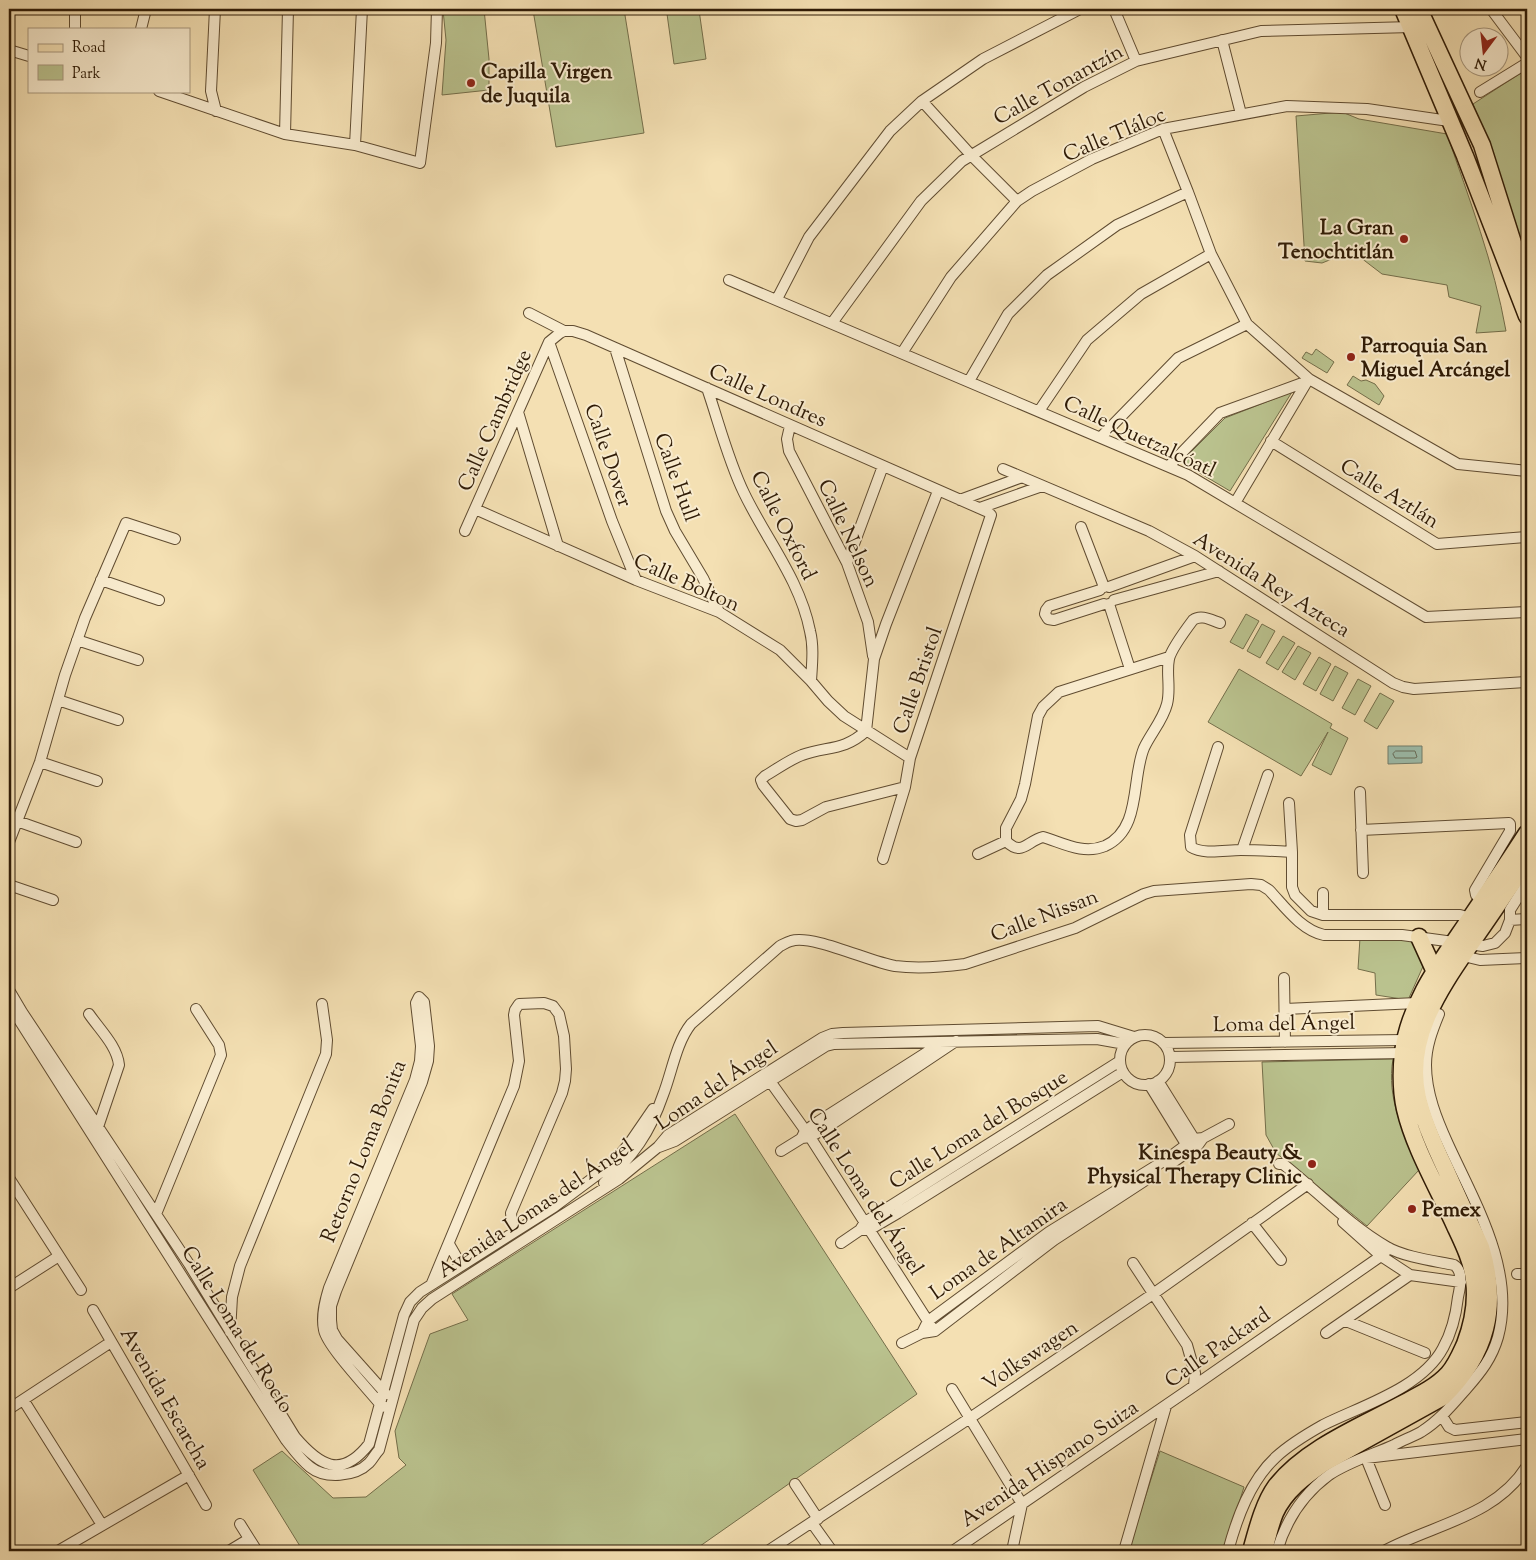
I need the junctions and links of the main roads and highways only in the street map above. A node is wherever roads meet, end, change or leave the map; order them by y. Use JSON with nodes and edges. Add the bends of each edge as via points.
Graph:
{"nodes":[{"id":1,"x":1403,"y":9,"type":"edge"},
{"id":2,"x":1419,"y":9,"type":"edge"},
{"id":3,"x":1527,"y":287,"type":"edge"},
{"id":4,"x":1527,"y":316,"type":"edge"},
{"id":5,"x":1527,"y":833,"type":"edge"},
{"id":6,"x":1527,"y":861,"type":"edge"},
{"id":7,"x":1489,"y":905,"type":"junction"},
{"id":8,"x":1425,"y":938,"type":"road end"},
{"id":9,"x":1458,"y":949,"type":"junction"},
{"id":10,"x":1434,"y":970,"type":"junction"},
{"id":11,"x":1251,"y":1551,"type":"edge"},
{"id":12,"x":1264,"y":1551,"type":"edge"}],
"edges":[{"from":1,"to":4,"type":"main road"},
{"from":2,"to":3,"type":"main road","via":[[1482,145]]},
{"from":5,"to":7,"type":"main road"},
{"from":6,"to":7,"type":"main road"},
{"from":7,"to":9,"type":"main road"},
{"from":8,"to":10,"type":"main road"},
{"from":9,"to":10,"type":"main road"},
{"from":9,"to":12,"type":"main road","via":[[1428,1014],[1415,1068],[1417,1096],[1424,1123],[1487,1268],[1489,1307],[1481,1341],[1467,1370],[1443,1397],[1324,1463],[1293,1487],[1275,1514]]},
{"from":10,"to":11,"type":"main road","via":[[1417,1004],[1404,1047],[1402,1083],[1405,1109],[1415,1138],[1466,1249],[1474,1277],[1472,1324],[1458,1359],[1439,1382],[1333,1441],[1288,1473],[1267,1503]]}]}
